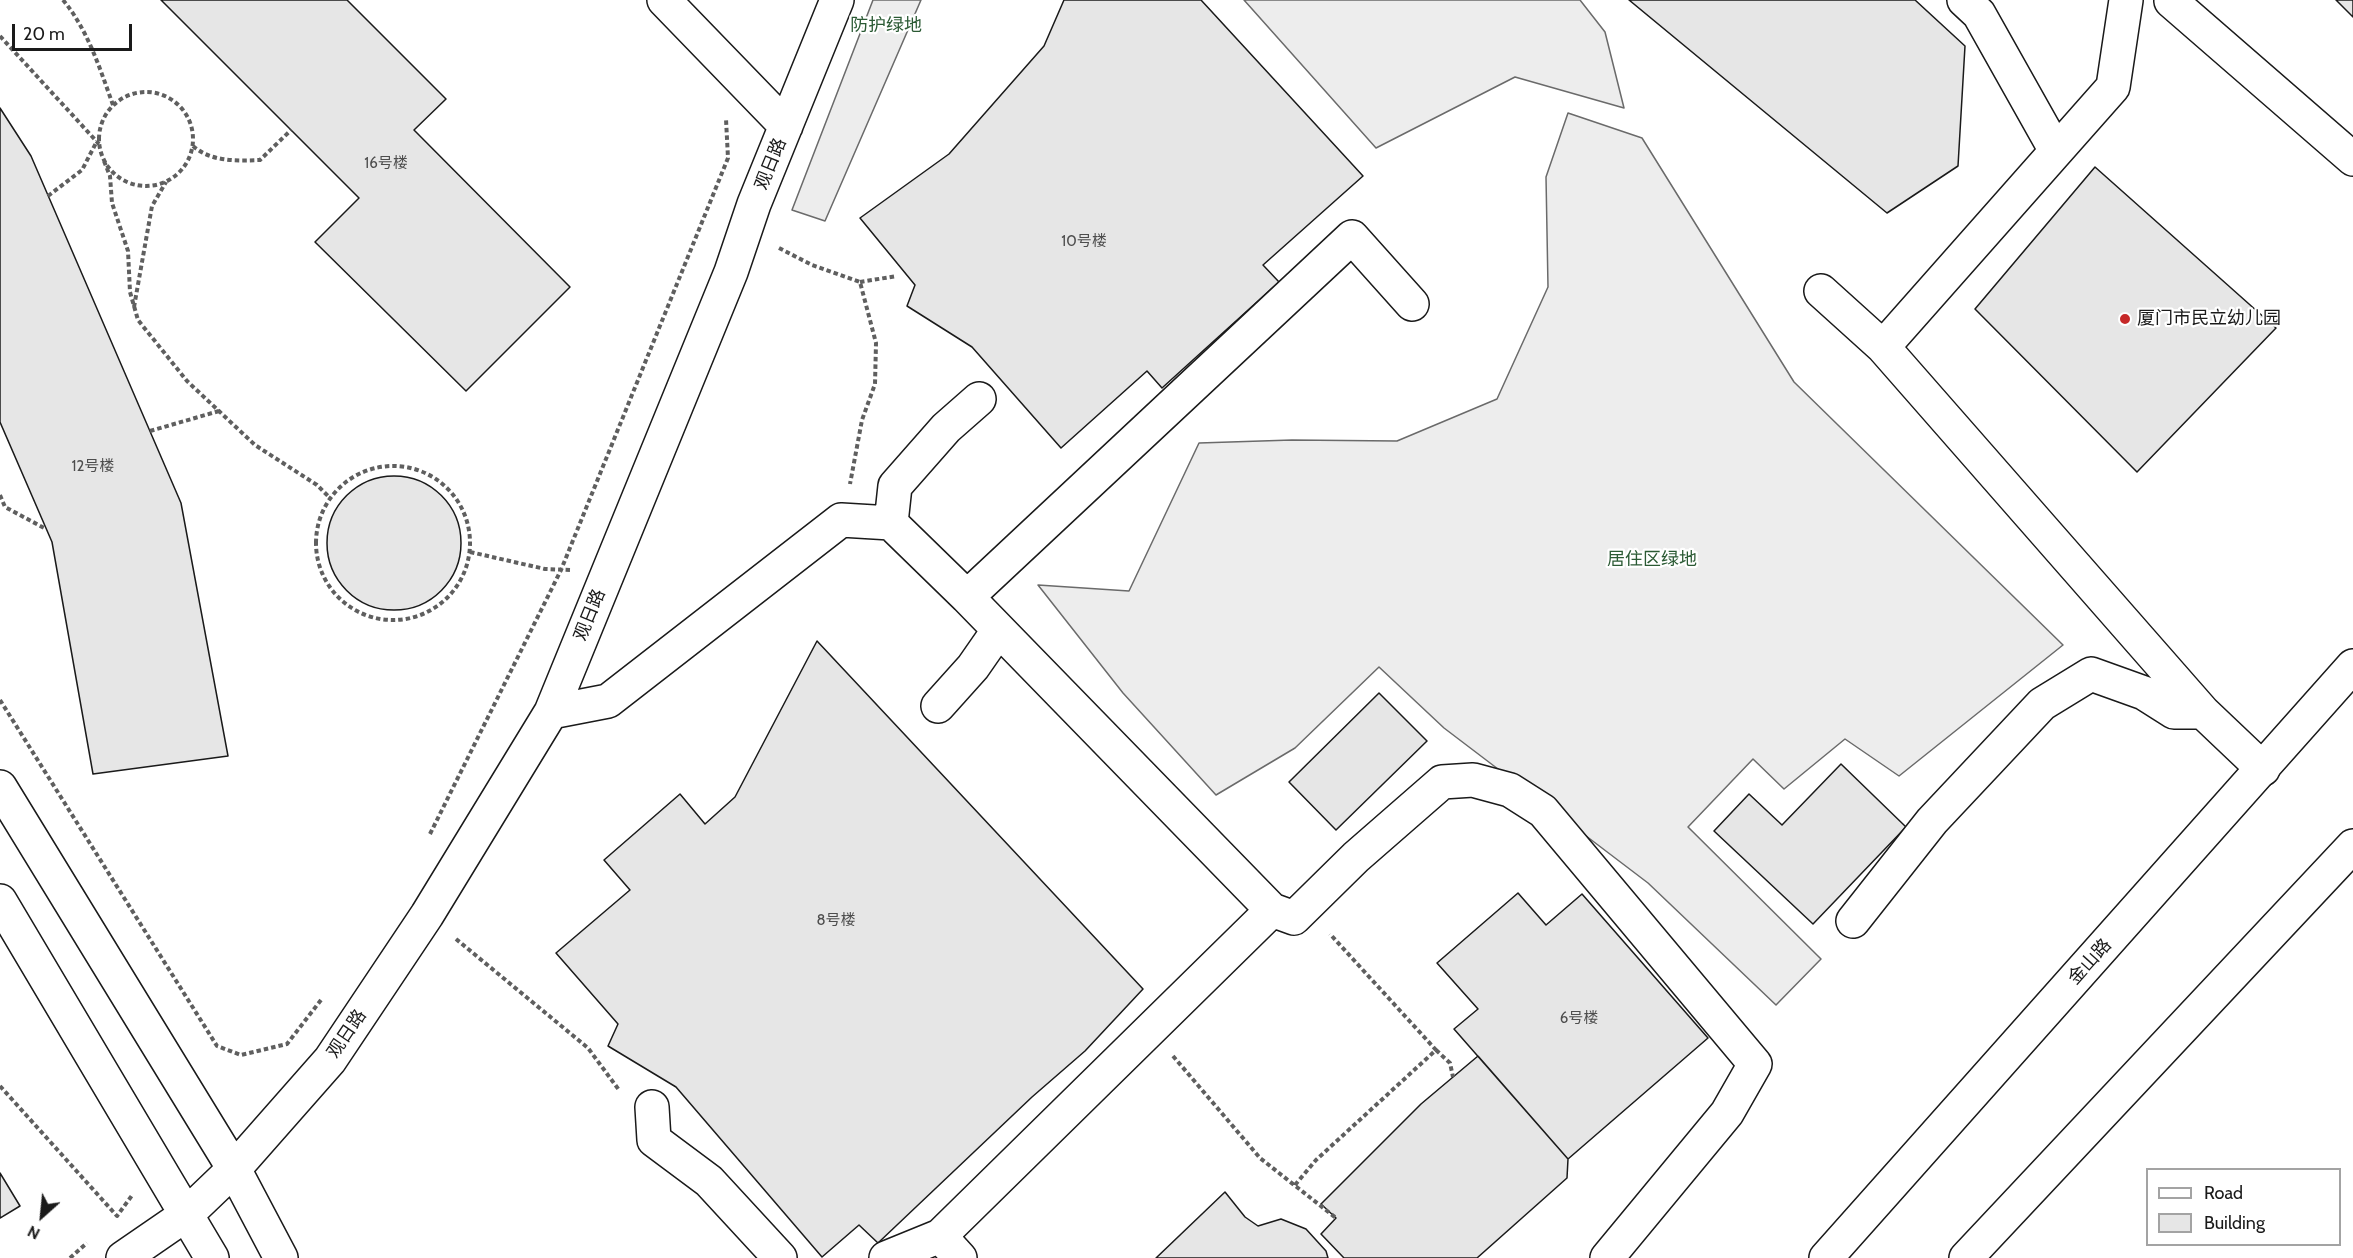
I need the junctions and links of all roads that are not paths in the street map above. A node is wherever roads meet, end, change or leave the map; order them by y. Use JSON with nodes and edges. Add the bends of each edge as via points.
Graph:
{"nodes":[{"id":1,"x":664,"y":0,"type":"edge"},
{"id":2,"x":837,"y":0,"type":"edge"},
{"id":3,"x":1964,"y":0,"type":"edge"},
{"id":4,"x":2126,"y":0,"type":"edge"},
{"id":5,"x":2171,"y":1,"type":"edge"},
{"id":6,"x":786,"y":126,"type":"junction"},
{"id":7,"x":2056,"y":151,"type":"junction"},
{"id":8,"x":2353,"y":159,"type":"edge"},
{"id":9,"x":1821,"y":291,"type":"dead end"},
{"id":10,"x":1412,"y":304,"type":"dead end"},
{"id":11,"x":1883,"y":347,"type":"junction"},
{"id":12,"x":979,"y":399,"type":"dead end"},
{"id":13,"x":891,"y":523,"type":"junction"},
{"id":14,"x":967,"y":597,"type":"junction"},
{"id":15,"x":998,"y":631,"type":"junction"},
{"id":16,"x":2353,"y":666,"type":"edge"},
{"id":17,"x":938,"y":706,"type":"dead end"},
{"id":18,"x":551,"y":712,"type":"junction"},
{"id":19,"x":2203,"y":712,"type":"junction"},
{"id":20,"x":2263,"y":769,"type":"junction"},
{"id":21,"x":0,"y":787,"type":"edge"},
{"id":22,"x":2352,"y":851,"type":"edge"},
{"id":23,"x":0,"y":902,"type":"edge"},
{"id":24,"x":1272,"y":910,"type":"junction"},
{"id":25,"x":1853,"y":921,"type":"dead end"},
{"id":26,"x":652,"y":1107,"type":"dead end"},
{"id":27,"x":234,"y":1169,"type":"junction"},
{"id":28,"x":188,"y":1214,"type":"junction"},
{"id":29,"x":950,"y":1247,"type":"edge"},
{"id":30,"x":123,"y":1258,"type":"edge"},
{"id":31,"x":212,"y":1258,"type":"edge"},
{"id":32,"x":281,"y":1258,"type":"edge"},
{"id":33,"x":780,"y":1258,"type":"edge"},
{"id":34,"x":886,"y":1258,"type":"edge"},
{"id":35,"x":1607,"y":1258,"type":"edge"},
{"id":36,"x":1826,"y":1258,"type":"edge"},
{"id":37,"x":1966,"y":1258,"type":"edge"}],
"edges":[{"from":1,"to":6,"type":"street"},
{"from":2,"to":6,"type":"street","name":"观日路"},
{"from":3,"to":7,"type":"street","via":[[1979,14]]},
{"from":4,"to":7,"type":"street","via":[[2113,87]]},
{"from":5,"to":8,"type":"street"},
{"from":6,"to":18,"type":"street","name":"观日路","via":[[731,272]]},
{"from":7,"to":11,"type":"street"},
{"from":9,"to":11,"type":"street"},
{"from":10,"to":14,"type":"street","via":[[1352,237]]},
{"from":11,"to":19,"type":"street"},
{"from":12,"to":13,"type":"street","via":[[946,428],[895,486]]},
{"from":13,"to":14,"type":"street"},
{"from":13,"to":18,"type":"street","via":[[841,520],[608,701]]},
{"from":14,"to":15,"type":"street"},
{"from":15,"to":17,"type":"street"},
{"from":15,"to":24,"type":"street"},
{"from":16,"to":20,"type":"street","name":"金山路"},
{"from":18,"to":27,"type":"street","name":"观日路","via":[[427,915],[330,1060]]},
{"from":19,"to":20,"type":"street"},
{"from":19,"to":25,"type":"street","via":[[2174,712],[2145,693],[2091,674],[2035,712],[1932,821]]},
{"from":20,"to":36,"type":"street","name":"金山路"},
{"from":21,"to":27,"type":"street"},
{"from":22,"to":37,"type":"street"},
{"from":23,"to":28,"type":"street"},
{"from":24,"to":29,"type":"street","via":[[1152,1031]]},
{"from":24,"to":35,"type":"street","via":[[1294,918],[1356,857],[1443,783],[1473,780],[1510,790],[1543,811],[1755,1064],[1726,1113]]},
{"from":26,"to":33,"type":"street","via":[[654,1140],[710,1181]]},
{"from":27,"to":28,"type":"street","name":"观日路"},
{"from":27,"to":32,"type":"street"},
{"from":28,"to":30,"type":"street","name":"观日路"},
{"from":28,"to":31,"type":"street"},
{"from":29,"to":34,"type":"street"}]}
